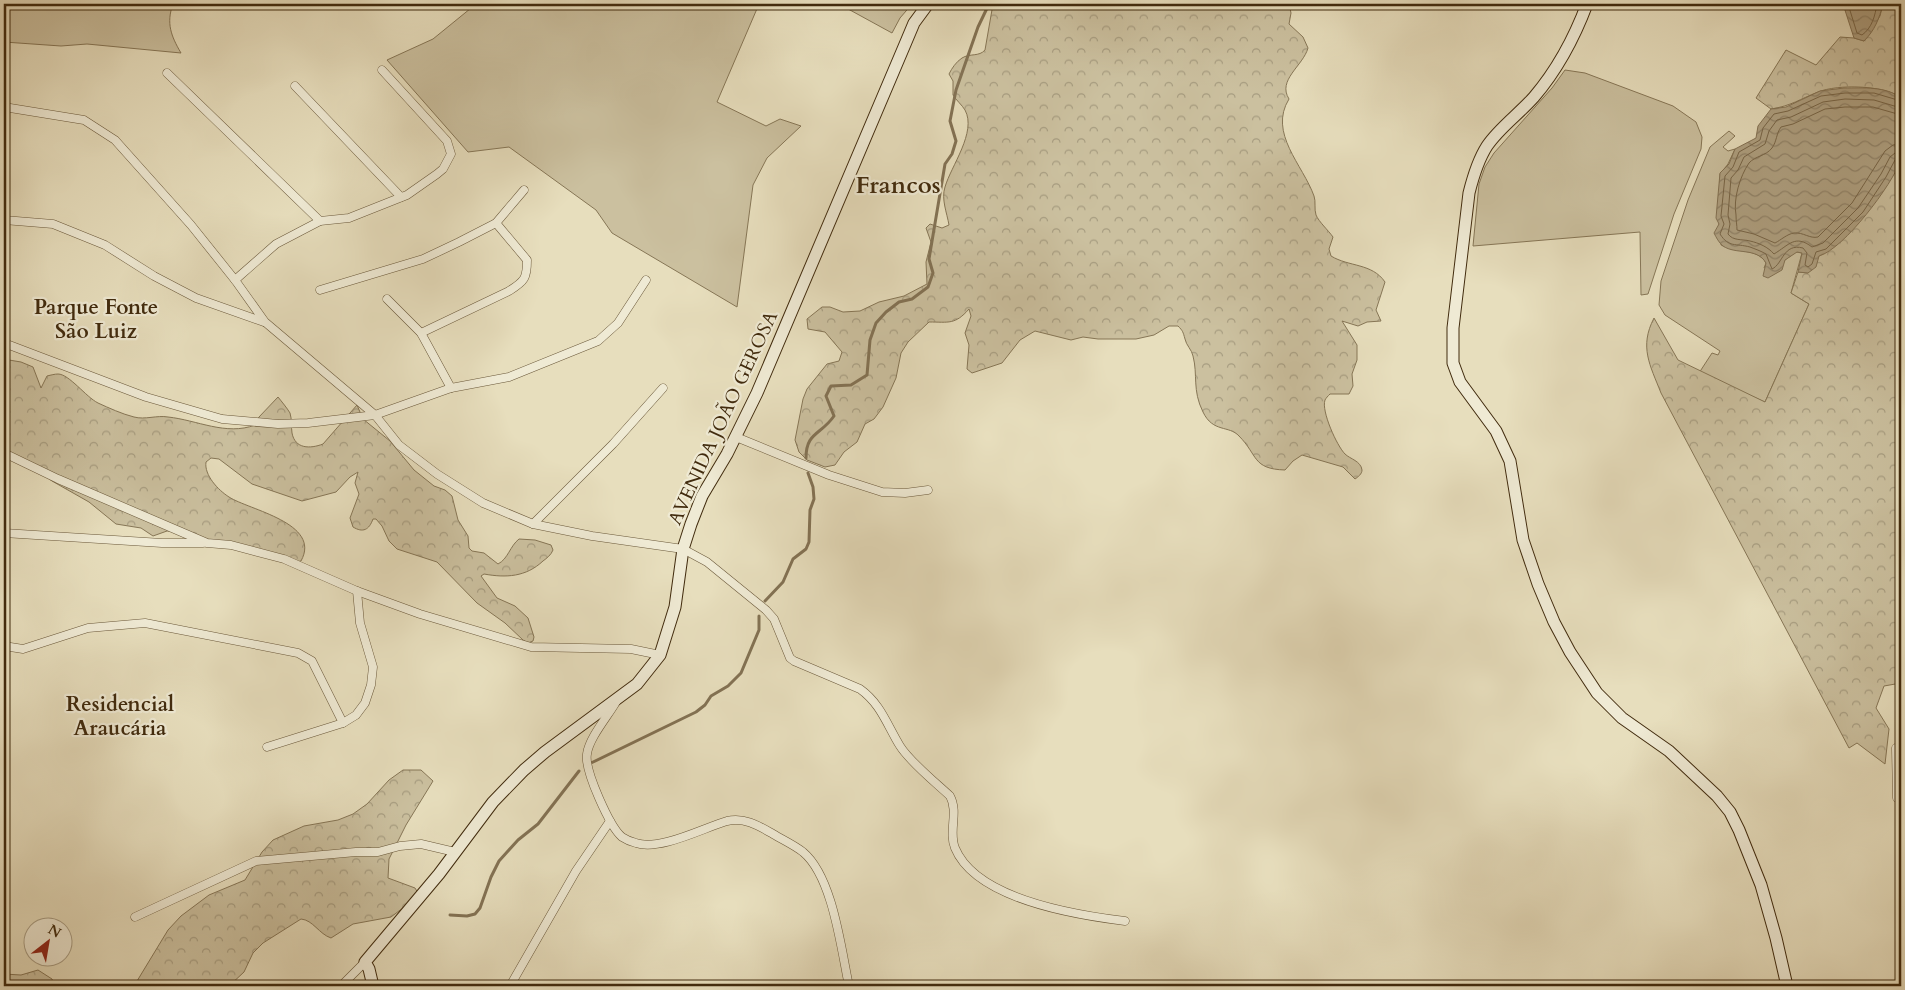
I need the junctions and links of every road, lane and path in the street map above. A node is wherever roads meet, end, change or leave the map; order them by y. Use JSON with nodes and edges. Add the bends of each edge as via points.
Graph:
{"nodes":[{"id":1,"x":928,"y":4,"type":"edge"},
{"id":2,"x":1587,"y":4,"type":"edge"},
{"id":3,"x":382,"y":70,"type":"dead end"},
{"id":4,"x":167,"y":74,"type":"dead end"},
{"id":5,"x":295,"y":86,"type":"dead end"},
{"id":6,"x":4,"y":107,"type":"edge"},
{"id":7,"x":524,"y":190,"type":"dead end"},
{"id":8,"x":401,"y":197,"type":"junction"},
{"id":9,"x":4,"y":220,"type":"edge"},
{"id":10,"x":320,"y":221,"type":"junction"},
{"id":11,"x":496,"y":222,"type":"junction"},
{"id":12,"x":235,"y":280,"type":"junction"},
{"id":13,"x":646,"y":280,"type":"dead end"},
{"id":14,"x":320,"y":290,"type":"dead end"},
{"id":15,"x":387,"y":299,"type":"dead end"},
{"id":16,"x":265,"y":322,"type":"junction"},
{"id":17,"x":421,"y":333,"type":"junction"},
{"id":18,"x":4,"y":343,"type":"edge"},
{"id":19,"x":451,"y":388,"type":"junction"},
{"id":20,"x":663,"y":388,"type":"dead end"},
{"id":21,"x":375,"y":415,"type":"junction"},
{"id":22,"x":736,"y":437,"type":"junction"},
{"id":23,"x":4,"y":453,"type":"edge"},
{"id":24,"x":928,"y":490,"type":"dead end"},
{"id":25,"x":533,"y":524,"type":"junction"},
{"id":26,"x":4,"y":533,"type":"edge"},
{"id":27,"x":207,"y":543,"type":"junction"},
{"id":28,"x":683,"y":549,"type":"junction"},
{"id":29,"x":357,"y":591,"type":"junction"},
{"id":30,"x":4,"y":646,"type":"edge"},
{"id":31,"x":660,"y":655,"type":"junction"},
{"id":32,"x":619,"y":698,"type":"junction"},
{"id":33,"x":343,"y":723,"type":"junction"},
{"id":34,"x":267,"y":747,"type":"dead end"},
{"id":35,"x":1896,"y":748,"type":"dead end"},
{"id":36,"x":1897,"y":798,"type":"dead end"},
{"id":37,"x":610,"y":821,"type":"junction"},
{"id":38,"x":455,"y":852,"type":"junction"},
{"id":39,"x":135,"y":917,"type":"dead end"},
{"id":40,"x":1125,"y":921,"type":"dead end"},
{"id":41,"x":365,"y":962,"type":"junction"},
{"id":42,"x":341,"y":986,"type":"edge"},
{"id":43,"x":373,"y":986,"type":"edge"},
{"id":44,"x":510,"y":986,"type":"edge"},
{"id":45,"x":849,"y":986,"type":"edge"},
{"id":46,"x":1787,"y":986,"type":"edge"}],
"edges":[{"from":1,"to":22,"type":"main road","name":"AVENIDA JOÃO GEROSA","via":[[914,23]]},
{"from":2,"to":46,"type":"main road","via":[[1578,28],[1550,76],[1487,146],[1474,172],[1453,328],[1453,363],[1460,382],[1496,432],[1510,460],[1523,540],[1538,584],[1570,652],[1597,693],[1622,718],[1669,751],[1730,812],[1761,885]]},
{"from":3,"to":8,"type":"street","via":[[447,141],[450,154],[443,169]]},
{"from":4,"to":10,"type":"street"},
{"from":5,"to":8,"type":"street"},
{"from":6,"to":12,"type":"street","via":[[84,120],[115,140]]},
{"from":7,"to":11,"type":"street"},
{"from":8,"to":10,"type":"street","via":[[349,218]]},
{"from":9,"to":16,"type":"street","via":[[53,224],[105,245],[196,298]]},
{"from":10,"to":12,"type":"street","via":[[276,244]]},
{"from":11,"to":14,"type":"street","via":[[423,259]]},
{"from":11,"to":17,"type":"street","via":[[527,260],[527,276],[509,291]]},
{"from":12,"to":16,"type":"street"},
{"from":13,"to":19,"type":"street","via":[[618,322],[598,341],[509,376]]},
{"from":15,"to":17,"type":"street"},
{"from":16,"to":21,"type":"street"},
{"from":17,"to":19,"type":"street"},
{"from":18,"to":21,"type":"street","via":[[146,396],[222,419],[278,424]]},
{"from":19,"to":21,"type":"street"},
{"from":20,"to":25,"type":"street","via":[[614,444]]},
{"from":21,"to":25,"type":"street","via":[[399,445],[437,474],[483,502]]},
{"from":22,"to":24,"type":"street","via":[[829,475],[882,492],[905,494]]},
{"from":22,"to":28,"type":"main road","name":"AVENIDA JOÃO GEROSA","via":[[702,496]]},
{"from":23,"to":27,"type":"street"},
{"from":25,"to":28,"type":"street"},
{"from":26,"to":27,"type":"street"},
{"from":27,"to":29,"type":"street","via":[[231,545],[284,559]]},
{"from":28,"to":31,"type":"main road","name":"AVENIDA JOÃO GEROSA","via":[[675,607]]},
{"from":28,"to":40,"type":"street","via":[[714,568],[766,610],[774,619],[790,658],[860,689],[874,701],[901,747],[950,796],[955,814],[954,846],[968,869],[1016,897],[1036,904],[1087,917]]},
{"from":29,"to":31,"type":"street","via":[[420,614],[531,647],[631,649]]},
{"from":29,"to":33,"type":"street","via":[[360,623],[373,667],[372,685],[356,715]]},
{"from":30,"to":33,"type":"street","via":[[23,649],[88,628],[146,623],[298,653],[312,661]]},
{"from":31,"to":32,"type":"main road","name":"AVENIDA JOÃO GEROSA","via":[[637,684]]},
{"from":32,"to":37,"type":"street","via":[[587,754],[591,779]]},
{"from":32,"to":38,"type":"main road","name":"AVENIDA JOÃO GEROSA","via":[[524,770],[493,802]]},
{"from":33,"to":34,"type":"street"},
{"from":35,"to":36,"type":"street"},
{"from":37,"to":44,"type":"street","via":[[576,871]]},
{"from":37,"to":45,"type":"street","via":[[622,836],[637,844],[652,844],[742,820],[753,822],[803,852],[818,870],[830,902]]},
{"from":38,"to":39,"type":"street","via":[[421,844],[378,852],[256,861]]},
{"from":38,"to":41,"type":"main road","name":"AVENIDA JOÃO GEROSA"},
{"from":41,"to":42,"type":"street"},
{"from":41,"to":43,"type":"main road"}]}
